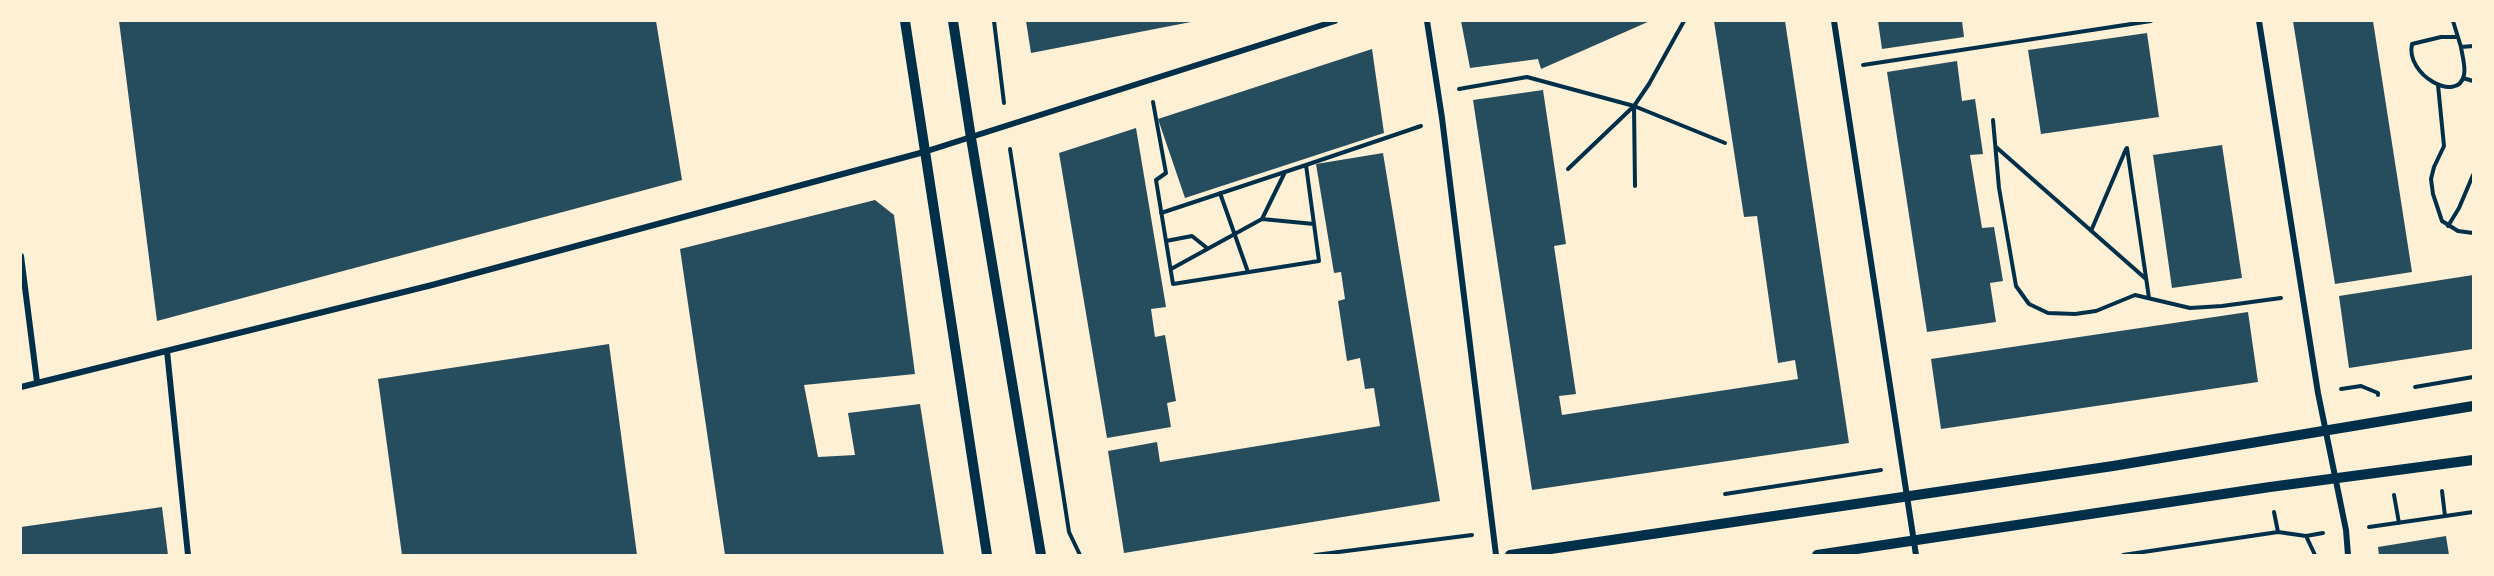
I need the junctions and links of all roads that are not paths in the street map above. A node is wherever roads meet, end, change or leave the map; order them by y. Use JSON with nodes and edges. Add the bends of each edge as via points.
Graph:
{"nodes":[{"id":1,"x":905,"y":21,"type":"edge"},
{"id":2,"x":953,"y":21,"type":"edge"},
{"id":3,"x":1335,"y":21,"type":"edge"},
{"id":4,"x":1427,"y":21,"type":"edge"},
{"id":5,"x":1834,"y":21,"type":"edge"},
{"id":6,"x":2259,"y":21,"type":"edge"},
{"id":7,"x":970,"y":138,"type":"junction"},
{"id":8,"x":924,"y":152,"type":"junction"},
{"id":9,"x":21,"y":256,"type":"edge"},
{"id":10,"x":167,"y":351,"type":"junction"},
{"id":11,"x":37,"y":382,"type":"junction"},
{"id":12,"x":21,"y":387,"type":"edge"},
{"id":13,"x":2473,"y":406,"type":"edge"},
{"id":14,"x":2325,"y":429,"type":"junction"},
{"id":15,"x":2473,"y":460,"type":"edge"},
{"id":16,"x":2334,"y":478,"type":"junction"},
{"id":17,"x":1908,"y":498,"type":"junction"},
{"id":18,"x":1914,"y":542,"type":"junction"},
{"id":19,"x":189,"y":555,"type":"edge"},
{"id":20,"x":987,"y":555,"type":"edge"},
{"id":21,"x":1041,"y":555,"type":"edge"},
{"id":22,"x":1496,"y":555,"type":"edge"},
{"id":23,"x":1510,"y":555,"type":"edge"},
{"id":24,"x":1817,"y":555,"type":"edge"},
{"id":25,"x":1916,"y":555,"type":"edge"},
{"id":26,"x":2348,"y":555,"type":"edge"}],
"edges":[{"from":1,"to":8,"type":"street"},
{"from":2,"to":7,"type":"street"},
{"from":3,"to":7,"type":"street"},
{"from":4,"to":22,"type":"street"},
{"from":5,"to":17,"type":"street"},
{"from":6,"to":14,"type":"street"},
{"from":7,"to":8,"type":"street"},
{"from":7,"to":21,"type":"street"},
{"from":8,"to":10,"type":"street","via":[[432,285]]},
{"from":8,"to":20,"type":"street"},
{"from":9,"to":11,"type":"street"},
{"from":10,"to":11,"type":"street"},
{"from":10,"to":19,"type":"street"},
{"from":11,"to":12,"type":"street"},
{"from":13,"to":14,"type":"street"},
{"from":14,"to":16,"type":"street"},
{"from":14,"to":17,"type":"street"},
{"from":15,"to":16,"type":"street"},
{"from":16,"to":18,"type":"street"},
{"from":16,"to":26,"type":"street"},
{"from":17,"to":18,"type":"street"},
{"from":17,"to":23,"type":"street"},
{"from":18,"to":24,"type":"street"},
{"from":18,"to":25,"type":"street"}]}
